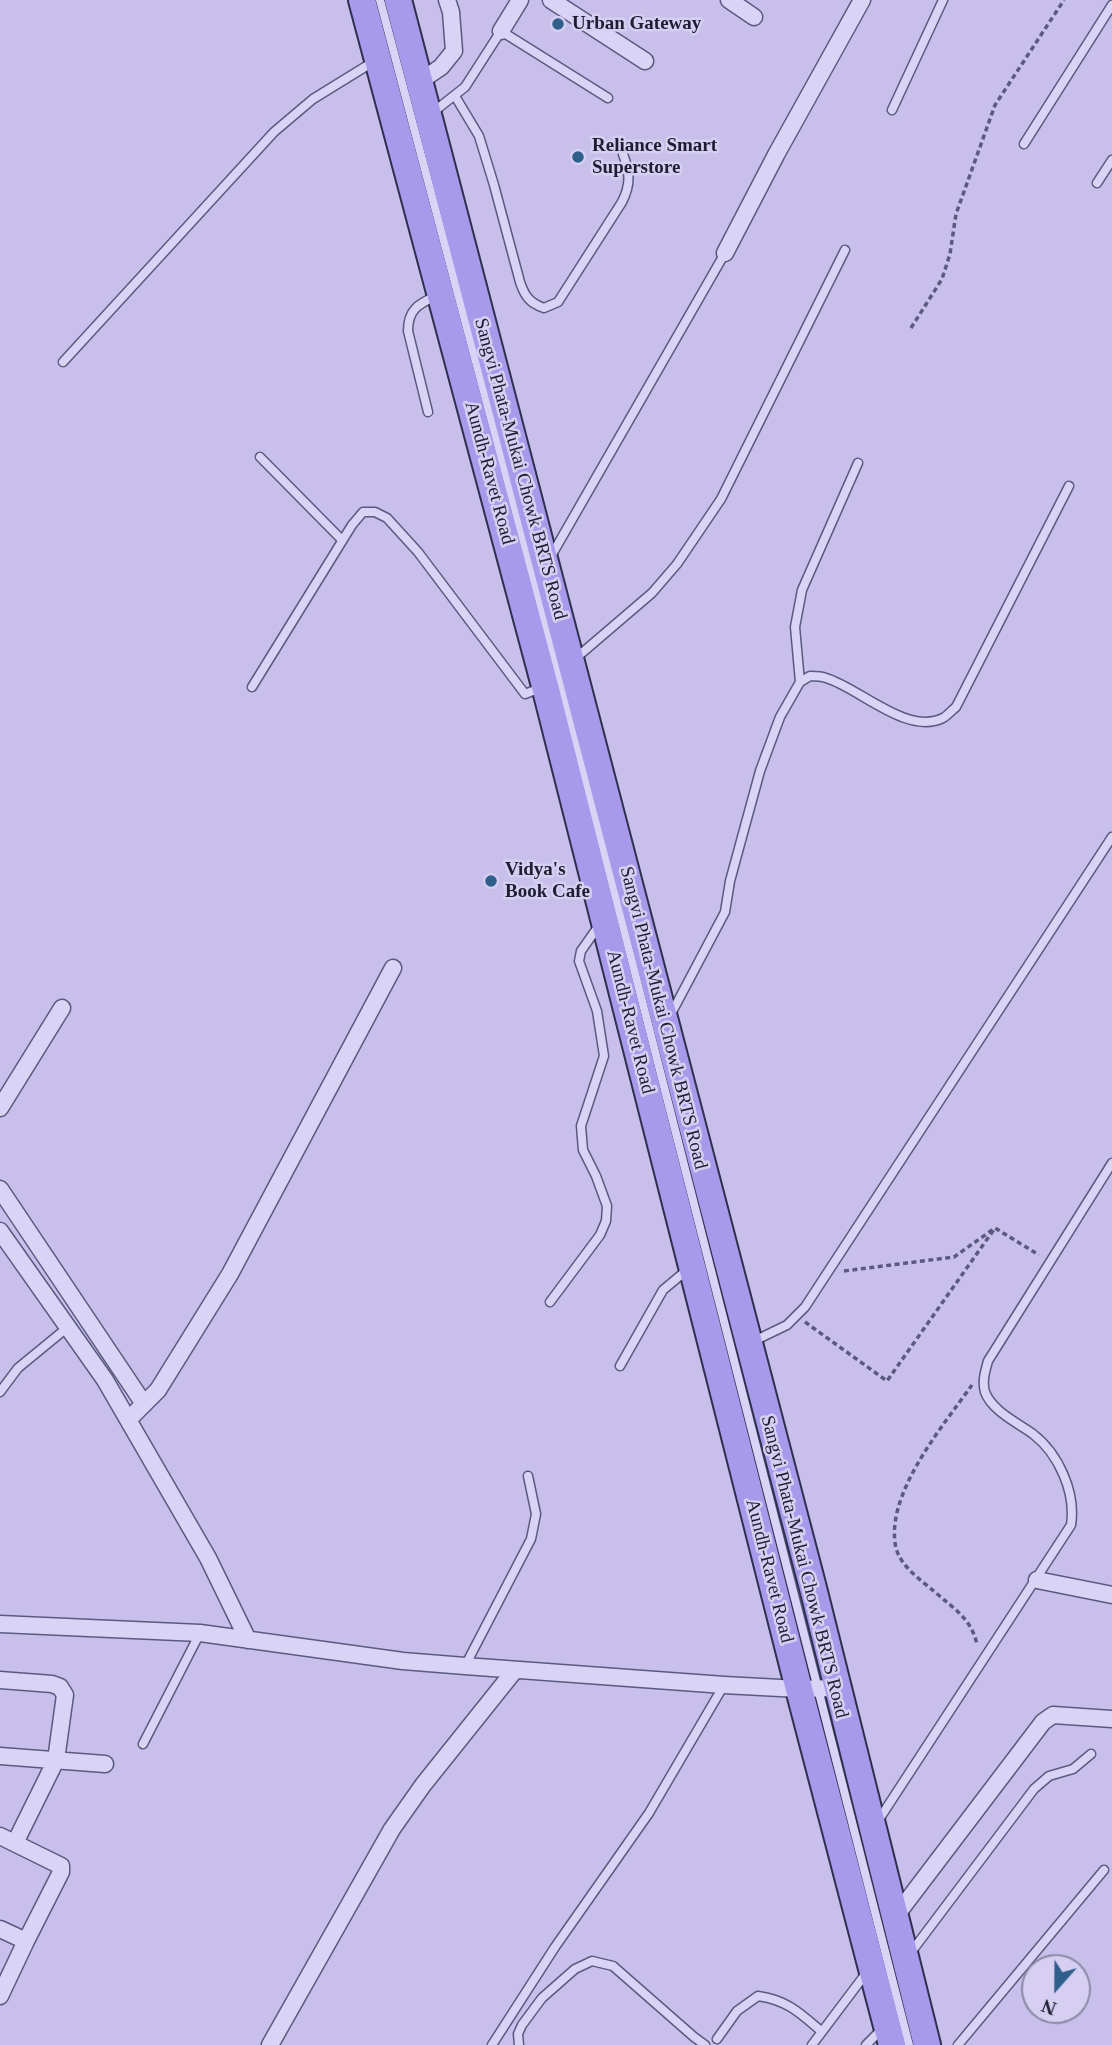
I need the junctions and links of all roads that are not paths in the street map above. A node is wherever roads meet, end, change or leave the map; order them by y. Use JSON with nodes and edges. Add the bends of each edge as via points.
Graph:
{"nodes":[{"id":1,"x":362,"y":0,"type":"edge"},
{"id":2,"x":380,"y":0,"type":"edge"},
{"id":3,"x":398,"y":0,"type":"edge"},
{"id":4,"x":447,"y":0,"type":"edge"},
{"id":5,"x":520,"y":0,"type":"edge"},
{"id":6,"x":551,"y":0,"type":"edge"},
{"id":7,"x":729,"y":0,"type":"edge"},
{"id":8,"x":862,"y":0,"type":"edge"},
{"id":9,"x":943,"y":0,"type":"edge"},
{"id":10,"x":1112,"y":5,"type":"edge"},
{"id":11,"x":754,"y":18,"type":"dead end"},
{"id":12,"x":501,"y":31,"type":"junction"},
{"id":13,"x":378,"y":59,"type":"junction"},
{"id":14,"x":645,"y":61,"type":"dead end"},
{"id":15,"x":419,"y":82,"type":"junction"},
{"id":16,"x":455,"y":96,"type":"junction"},
{"id":17,"x":608,"y":98,"type":"dead end"},
{"id":18,"x":892,"y":110,"type":"dead end"},
{"id":19,"x":428,"y":116,"type":"junction"},
{"id":20,"x":1024,"y":144,"type":"dead end"},
{"id":21,"x":623,"y":154,"type":"dead end"},
{"id":22,"x":1112,"y":160,"type":"edge"},
{"id":23,"x":1097,"y":183,"type":"dead end"},
{"id":24,"x":845,"y":250,"type":"dead end"},
{"id":25,"x":725,"y":253,"type":"joint"},
{"id":26,"x":442,"y":294,"type":"junction"},
{"id":27,"x":63,"y":362,"type":"dead end"},
{"id":28,"x":428,"y":412,"type":"dead end"},
{"id":29,"x":260,"y":457,"type":"dead end"},
{"id":30,"x":858,"y":463,"type":"dead end"},
{"id":31,"x":1069,"y":486,"type":"dead end"},
{"id":32,"x":342,"y":540,"type":"junction"},
{"id":33,"x":547,"y":564,"type":"junction"},
{"id":34,"x":558,"y":674,"type":"junction"},
{"id":35,"x":800,"y":682,"type":"junction"},
{"id":36,"x":252,"y":687,"type":"dead end"},
{"id":37,"x":1112,"y":837,"type":"edge"},
{"id":38,"x":604,"y":919,"type":"junction"},
{"id":39,"x":393,"y":968,"type":"dead end"},
{"id":40,"x":62,"y":1008,"type":"dead end"},
{"id":41,"x":666,"y":1023,"type":"junction"},
{"id":42,"x":0,"y":1108,"type":"edge"},
{"id":43,"x":1112,"y":1163,"type":"edge"},
{"id":44,"x":0,"y":1189,"type":"edge"},
{"id":45,"x":0,"y":1231,"type":"edge"},
{"id":46,"x":692,"y":1266,"type":"junction"},
{"id":47,"x":551,"y":1302,"type":"dead end"},
{"id":48,"x":68,"y":1327,"type":"junction"},
{"id":49,"x":749,"y":1343,"type":"junction"},
{"id":50,"x":621,"y":1366,"type":"dead end"},
{"id":51,"x":0,"y":1392,"type":"edge"},
{"id":52,"x":144,"y":1404,"type":"junction"},
{"id":53,"x":129,"y":1419,"type":"junction"},
{"id":54,"x":528,"y":1476,"type":"dead end"},
{"id":55,"x":1037,"y":1580,"type":"junction"},
{"id":56,"x":1112,"y":1595,"type":"edge"},
{"id":57,"x":0,"y":1624,"type":"edge"},
{"id":58,"x":200,"y":1633,"type":"junction"},
{"id":59,"x":248,"y":1640,"type":"junction"},
{"id":60,"x":465,"y":1666,"type":"junction"},
{"id":61,"x":515,"y":1670,"type":"junction"},
{"id":62,"x":0,"y":1680,"type":"edge"},
{"id":63,"x":724,"y":1685,"type":"junction"},
{"id":64,"x":818,"y":1688,"type":"junction"},
{"id":65,"x":1112,"y":1720,"type":"edge"},
{"id":66,"x":143,"y":1744,"type":"dead end"},
{"id":67,"x":1091,"y":1754,"type":"dead end"},
{"id":68,"x":0,"y":1756,"type":"edge"},
{"id":69,"x":56,"y":1760,"type":"junction"},
{"id":70,"x":105,"y":1764,"type":"dead end"},
{"id":71,"x":873,"y":1829,"type":"junction"},
{"id":72,"x":7,"y":1840,"type":"edge"},
{"id":73,"x":1104,"y":1870,"type":"dead end"},
{"id":74,"x":895,"y":1917,"type":"junction"},
{"id":75,"x":0,"y":1929,"type":"edge"},
{"id":76,"x":26,"y":1941,"type":"junction"},
{"id":77,"x":905,"y":1960,"type":"junction"},
{"id":78,"x":871,"y":1967,"type":"junction"},
{"id":79,"x":0,"y":1996,"type":"edge"},
{"id":80,"x":821,"y":2031,"type":"junction"},
{"id":81,"x":889,"y":2035,"type":"edge"},
{"id":82,"x":718,"y":2039,"type":"dead end"},
{"id":83,"x":270,"y":2045,"type":"edge"},
{"id":84,"x":492,"y":2045,"type":"edge"},
{"id":85,"x":519,"y":2045,"type":"edge"},
{"id":86,"x":705,"y":2045,"type":"edge"},
{"id":87,"x":812,"y":2045,"type":"edge"},
{"id":88,"x":866,"y":2045,"type":"edge"},
{"id":89,"x":909,"y":2045,"type":"edge"},
{"id":90,"x":927,"y":2045,"type":"edge"},
{"id":91,"x":958,"y":2045,"type":"edge"}],
"edges":[{"from":1,"to":13,"type":"main road","name":"Aundh-Ravet Road"},
{"from":2,"to":34,"type":"lane","name":"Sangvi Phata-Mukai Chowk BRTS Road"},
{"from":3,"to":15,"type":"main road","name":"Aundh-Ravet Road"},
{"from":4,"to":15,"type":"street","via":[[454,51]]},
{"from":5,"to":12,"type":"street"},
{"from":6,"to":14,"type":"street"},
{"from":7,"to":11,"type":"street"},
{"from":8,"to":25,"type":"street"},
{"from":9,"to":18,"type":"lane"},
{"from":10,"to":20,"type":"lane"},
{"from":12,"to":16,"type":"lane","via":[[478,71]]},
{"from":12,"to":17,"type":"lane"},
{"from":13,"to":26,"type":"main road","name":"Aundh-Ravet Road"},
{"from":13,"to":27,"type":"lane","via":[[313,99],[274,132]]},
{"from":15,"to":19,"type":"main road","name":"Aundh-Ravet Road"},
{"from":16,"to":19,"type":"lane"},
{"from":16,"to":21,"type":"lane","via":[[479,136],[520,282],[532,304],[544,308],[558,302],[622,202],[630,184]]},
{"from":19,"to":33,"type":"main road","name":"Aundh-Ravet Road"},
{"from":22,"to":23,"type":"lane"},
{"from":24,"to":34,"type":"lane","via":[[715,508],[652,593]]},
{"from":25,"to":33,"type":"lane"},
{"from":26,"to":28,"type":"lane","via":[[419,304],[408,321]]},
{"from":26,"to":34,"type":"main road","name":"Aundh-Ravet Road"},
{"from":29,"to":32,"type":"lane"},
{"from":30,"to":35,"type":"lane","via":[[802,590],[795,627]]},
{"from":31,"to":35,"type":"lane","via":[[956,707],[943,718],[924,722],[902,716],[827,678],[810,676]]},
{"from":32,"to":34,"type":"lane","via":[[363,512],[387,518],[418,552],[524,694]]},
{"from":32,"to":36,"type":"lane"},
{"from":33,"to":34,"type":"main road","name":"Aundh-Ravet Road"},
{"from":34,"to":38,"type":"main road","name":"Aundh-Ravet Road"},
{"from":34,"to":41,"type":"main road","name":"Aundh-Ravet Road"},
{"from":34,"to":64,"type":"lane","name":"Sangvi Phata-Mukai Chowk BRTS Road"},
{"from":35,"to":41,"type":"lane","via":[[780,717],[760,771],[726,912]]},
{"from":37,"to":49,"type":"lane","via":[[829,1273],[797,1316],[775,1333]]},
{"from":38,"to":46,"type":"main road","name":"Aundh-Ravet Road"},
{"from":38,"to":47,"type":"lane","via":[[579,961],[603,1036],[604,1056],[581,1126],[583,1150],[607,1206],[606,1221]]},
{"from":39,"to":52,"type":"street","via":[[230,1274],[178,1361]]},
{"from":40,"to":42,"type":"street"},
{"from":41,"to":49,"type":"main road","name":"Aundh-Ravet Road"},
{"from":43,"to":55,"type":"lane","via":[[988,1361],[983,1377],[986,1395],[1052,1452],[1068,1488],[1071,1525]]},
{"from":44,"to":52,"type":"street"},
{"from":45,"to":48,"type":"street"},
{"from":46,"to":50,"type":"lane","via":[[663,1290]]},
{"from":46,"to":64,"type":"main road","name":"Aundh-Ravet Road"},
{"from":48,"to":51,"type":"lane","via":[[18,1368]]},
{"from":48,"to":53,"type":"street"},
{"from":49,"to":64,"type":"main road","name":"Aundh-Ravet Road"},
{"from":52,"to":53,"type":"street"},
{"from":53,"to":59,"type":"street","via":[[208,1558]]},
{"from":54,"to":60,"type":"lane","via":[[536,1514],[531,1539]]},
{"from":55,"to":56,"type":"street"},
{"from":55,"to":71,"type":"lane"},
{"from":57,"to":58,"type":"street"},
{"from":58,"to":59,"type":"street"},
{"from":58,"to":66,"type":"lane"},
{"from":59,"to":60,"type":"street"},
{"from":60,"to":61,"type":"street"},
{"from":61,"to":63,"type":"street"},
{"from":61,"to":83,"type":"street","via":[[392,1829]]},
{"from":62,"to":69,"type":"street","via":[[52,1684],[64,1690]]},
{"from":63,"to":64,"type":"street"},
{"from":63,"to":84,"type":"lane","via":[[649,1813]]},
{"from":64,"to":71,"type":"main road","name":"Aundh-Ravet Road"},
{"from":64,"to":78,"type":"main road","name":"Aundh-Ravet Road"},
{"from":64,"to":89,"type":"lane","name":"Sangvi Phata-Mukai Chowk BRTS Road"},
{"from":65,"to":74,"type":"street","via":[[1053,1715],[1042,1722]]},
{"from":67,"to":77,"type":"lane","via":[[1034,1789]]},
{"from":68,"to":69,"type":"street"},
{"from":69,"to":70,"type":"street"},
{"from":69,"to":72,"type":"street"},
{"from":71,"to":74,"type":"main road","name":"Aundh-Ravet Road"},
{"from":72,"to":76,"type":"street","via":[[62,1868]]},
{"from":73,"to":91,"type":"lane"},
{"from":74,"to":77,"type":"main road","name":"Aundh-Ravet Road"},
{"from":75,"to":76,"type":"street"},
{"from":76,"to":79,"type":"street"},
{"from":77,"to":90,"type":"main road","name":"Aundh-Ravet Road"},
{"from":78,"to":80,"type":"lane"},
{"from":78,"to":81,"type":"main road","name":"Aundh-Ravet Road"},
{"from":80,"to":82,"type":"lane","via":[[792,2007],[758,1996],[737,2011]]},
{"from":80,"to":87,"type":"lane"},
{"from":81,"to":88,"type":"lane"},
{"from":85,"to":86,"type":"lane","via":[[522,2025],[542,1997],[592,1961],[613,1966]]}]}
